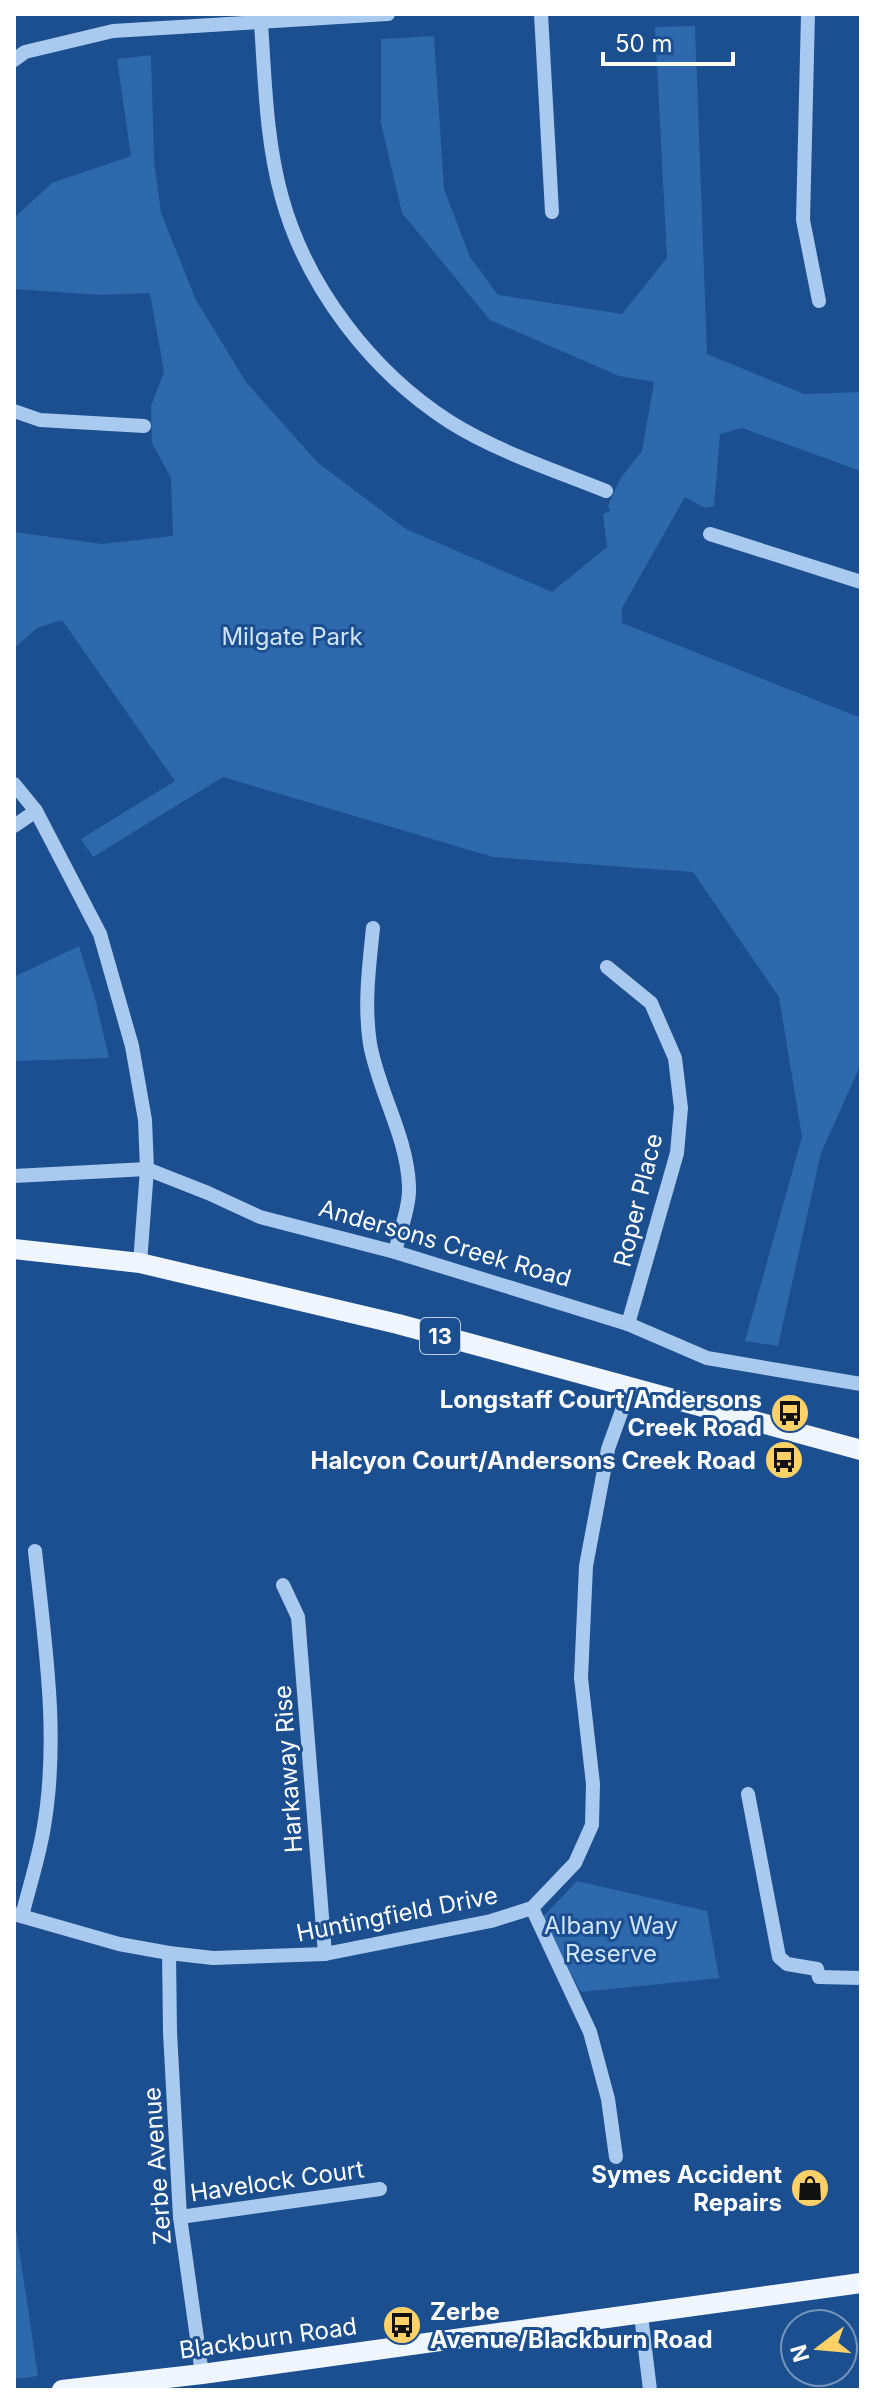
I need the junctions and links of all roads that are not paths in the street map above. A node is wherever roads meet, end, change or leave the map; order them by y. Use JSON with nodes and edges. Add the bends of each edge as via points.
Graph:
{"nodes":[{"id":1,"x":388,"y":14,"type":"edge"},
{"id":2,"x":541,"y":14,"type":"edge"},
{"id":3,"x":808,"y":14,"type":"edge"},
{"id":4,"x":261,"y":23,"type":"junction"},
{"id":5,"x":14,"y":60,"type":"edge"},
{"id":6,"x":552,"y":212,"type":"dead end"},
{"id":7,"x":819,"y":301,"type":"dead end"},
{"id":8,"x":14,"y":411,"type":"edge"},
{"id":9,"x":144,"y":426,"type":"dead end"},
{"id":10,"x":606,"y":491,"type":"dead end"},
{"id":11,"x":710,"y":534,"type":"dead end"},
{"id":12,"x":861,"y":582,"type":"edge"},
{"id":13,"x":14,"y":784,"type":"edge"},
{"id":14,"x":36,"y":811,"type":"junction"},
{"id":15,"x":14,"y":826,"type":"edge"},
{"id":16,"x":373,"y":928,"type":"dead end"},
{"id":17,"x":607,"y":967,"type":"dead end"},
{"id":18,"x":147,"y":1169,"type":"junction"},
{"id":19,"x":14,"y":1176,"type":"edge"},
{"id":20,"x":14,"y":1249,"type":"edge"},
{"id":21,"x":395,"y":1252,"type":"junction"},
{"id":22,"x":140,"y":1263,"type":"junction"},
{"id":23,"x":628,"y":1324,"type":"junction"},
{"id":24,"x":861,"y":1384,"type":"edge"},
{"id":25,"x":630,"y":1388,"type":"junction"},
{"id":26,"x":861,"y":1450,"type":"edge"},
{"id":27,"x":35,"y":1551,"type":"dead end"},
{"id":28,"x":283,"y":1585,"type":"dead end"},
{"id":29,"x":748,"y":1794,"type":"dead end"},
{"id":30,"x":532,"y":1908,"type":"junction"},
{"id":31,"x":18,"y":1915,"type":"edge"},
{"id":32,"x":169,"y":1953,"type":"junction"},
{"id":33,"x":325,"y":1954,"type":"junction"},
{"id":34,"x":861,"y":1978,"type":"edge"},
{"id":35,"x":616,"y":2157,"type":"dead end"},
{"id":36,"x":380,"y":2189,"type":"dead end"},
{"id":37,"x":180,"y":2217,"type":"junction"},
{"id":38,"x":861,"y":2283,"type":"edge"},
{"id":39,"x":641,"y":2315,"type":"junction"},
{"id":40,"x":202,"y":2374,"type":"junction"},
{"id":41,"x":62,"y":2390,"type":"edge"},
{"id":42,"x":650,"y":2390,"type":"edge"}],
"edges":[{"from":1,"to":4,"type":"street"},
{"from":2,"to":6,"type":"street"},
{"from":3,"to":7,"type":"street","via":[[803,220]]},
{"from":4,"to":5,"type":"street","via":[[113,31],[25,52]]},
{"from":4,"to":10,"type":"street","via":[[271,146],[282,199],[303,254],[331,304],[369,353],[451,422]]},
{"from":8,"to":9,"type":"street","via":[[40,420]]},
{"from":11,"to":12,"type":"street"},
{"from":13,"to":14,"type":"street"},
{"from":14,"to":15,"type":"street"},
{"from":14,"to":18,"type":"street","via":[[100,934],[132,1046]]},
{"from":16,"to":21,"type":"street","via":[[366,998],[370,1042],[403,1142],[410,1188]]},
{"from":17,"to":23,"type":"street","name":"Roper Place","via":[[651,1003],[675,1058],[681,1108],[677,1153]]},
{"from":18,"to":19,"type":"street","name":"Andersons Creek Road"},
{"from":18,"to":21,"type":"street","name":"Andersons Creek Road","via":[[260,1217]]},
{"from":18,"to":22,"type":"street"},
{"from":20,"to":22,"type":"main road","number":"13"},
{"from":21,"to":23,"type":"street","name":"Andersons Creek Road"},
{"from":22,"to":25,"type":"main road","number":"13","via":[[398,1324]]},
{"from":23,"to":24,"type":"street","name":"Andersons Creek Road","via":[[707,1358]]},
{"from":25,"to":26,"type":"main road","number":"13"},
{"from":25,"to":30,"type":"street","name":"Huntingfield Drive","via":[[608,1449],[586,1566],[581,1678],[593,1784],[592,1825],[575,1863]]},
{"from":27,"to":31,"type":"street","via":[[49,1687],[50,1758],[43,1832]]},
{"from":28,"to":33,"type":"street","name":"Harkaway Rise","via":[[298,1617]]},
{"from":29,"to":34,"type":"street","via":[[779,1957],[787,1964],[817,1969],[819,1977]]},
{"from":30,"to":33,"type":"street","name":"Huntingfield Drive"},
{"from":30,"to":35,"type":"street","via":[[590,2032]]},
{"from":31,"to":32,"type":"street","name":"Huntingfield Drive"},
{"from":32,"to":33,"type":"street","name":"Huntingfield Drive","via":[[213,1958]]},
{"from":32,"to":37,"type":"street","name":"Zerbe Avenue"},
{"from":36,"to":37,"type":"street","name":"Havelock Court"},
{"from":37,"to":40,"type":"street","name":"Zerbe Avenue"},
{"from":38,"to":39,"type":"main road","name":"Blackburn Road"},
{"from":39,"to":40,"type":"main road","name":"Blackburn Road"},
{"from":39,"to":42,"type":"street"},
{"from":40,"to":41,"type":"main road","name":"Blackburn Road"}]}
